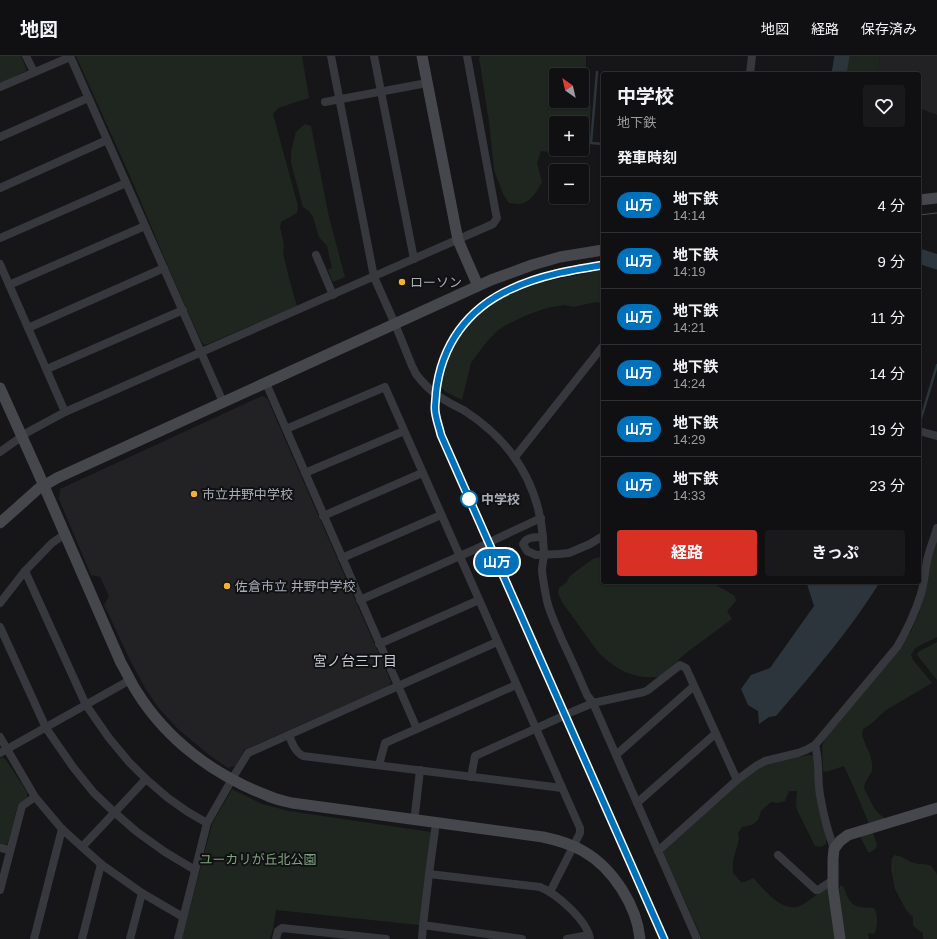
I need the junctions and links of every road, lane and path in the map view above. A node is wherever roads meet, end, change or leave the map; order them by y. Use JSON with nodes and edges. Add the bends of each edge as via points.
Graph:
{"nodes":[{"id":1,"x":26,"y":56,"type":"edge"},
{"id":2,"x":70,"y":56,"type":"edge"},
{"id":3,"x":331,"y":56,"type":"edge"},
{"id":4,"x":374,"y":56,"type":"edge"},
{"id":5,"x":422,"y":56,"type":"edge"},
{"id":6,"x":467,"y":56,"type":"edge"},
{"id":7,"x":752,"y":56,"type":"edge"},
{"id":8,"x":34,"y":72,"type":"junction"},
{"id":9,"x":750,"y":72,"type":"edge"},
{"id":10,"x":427,"y":83,"type":"junction"},
{"id":11,"x":0,"y":87,"type":"edge"},
{"id":12,"x":381,"y":92,"type":"junction"},
{"id":13,"x":88,"y":98,"type":"junction"},
{"id":14,"x":339,"y":99,"type":"junction"},
{"id":15,"x":325,"y":102,"type":"dead end"},
{"id":16,"x":0,"y":137,"type":"edge"},
{"id":17,"x":107,"y":140,"type":"junction"},
{"id":18,"x":126,"y":183,"type":"junction"},
{"id":19,"x":0,"y":188,"type":"edge"},
{"id":20,"x":937,"y":198,"type":"edge"},
{"id":21,"x":921,"y":200,"type":"edge"},
{"id":22,"x":145,"y":226,"type":"junction"},
{"id":23,"x":0,"y":238,"type":"edge"},
{"id":24,"x":458,"y":240,"type":"junction"},
{"id":25,"x":601,"y":250,"type":"edge"},
{"id":26,"x":316,"y":255,"type":"dead end"},
{"id":27,"x":414,"y":259,"type":"junction"},
{"id":28,"x":164,"y":268,"type":"junction"},
{"id":29,"x":1,"y":270,"type":"edge"},
{"id":30,"x":374,"y":277,"type":"junction"},
{"id":31,"x":9,"y":284,"type":"junction"},
{"id":32,"x":478,"y":286,"type":"junction"},
{"id":33,"x":333,"y":295,"type":"junction"},
{"id":34,"x":182,"y":310,"type":"junction"},
{"id":35,"x":395,"y":324,"type":"junction"},
{"id":36,"x":28,"y":328,"type":"junction"},
{"id":37,"x":601,"y":349,"type":"edge"},
{"id":38,"x":201,"y":353,"type":"junction"},
{"id":39,"x":47,"y":369,"type":"junction"},
{"id":40,"x":266,"y":383,"type":"junction"},
{"id":41,"x":0,"y":388,"type":"edge"},
{"id":42,"x":223,"y":402,"type":"junction"},
{"id":43,"x":65,"y":412,"type":"junction"},
{"id":44,"x":286,"y":430,"type":"junction"},
{"id":45,"x":404,"y":430,"type":"junction"},
{"id":46,"x":921,"y":432,"type":"edge"},
{"id":47,"x":22,"y":436,"type":"junction"},
{"id":48,"x":937,"y":436,"type":"edge"},
{"id":49,"x":0,"y":452,"type":"edge"},
{"id":50,"x":515,"y":457,"type":"junction"},
{"id":51,"x":305,"y":473,"type":"junction"},
{"id":52,"x":422,"y":473,"type":"junction"},
{"id":53,"x":44,"y":485,"type":"junction"},
{"id":54,"x":441,"y":515,"type":"junction"},
{"id":55,"x":323,"y":516,"type":"junction"},
{"id":56,"x":541,"y":518,"type":"junction"},
{"id":57,"x":0,"y":523,"type":"edge"},
{"id":58,"x":937,"y":528,"type":"edge"},
{"id":59,"x":65,"y":534,"type":"junction"},
{"id":60,"x":543,"y":537,"type":"junction"},
{"id":61,"x":601,"y":537,"type":"edge"},
{"id":62,"x":544,"y":554,"type":"junction"},
{"id":63,"x":459,"y":557,"type":"junction"},
{"id":64,"x":342,"y":558,"type":"junction"},
{"id":65,"x":25,"y":570,"type":"junction"},
{"id":66,"x":360,"y":600,"type":"junction"},
{"id":67,"x":479,"y":600,"type":"junction"},
{"id":68,"x":0,"y":603,"type":"edge"},
{"id":69,"x":0,"y":628,"type":"edge"},
{"id":70,"x":497,"y":642,"type":"junction"},
{"id":71,"x":379,"y":644,"type":"junction"},
{"id":72,"x":130,"y":680,"type":"junction"},
{"id":73,"x":516,"y":685,"type":"junction"},
{"id":74,"x":398,"y":686,"type":"junction"},
{"id":75,"x":694,"y":686,"type":"junction"},
{"id":76,"x":593,"y":703,"type":"junction"},
{"id":77,"x":86,"y":705,"type":"junction"},
{"id":78,"x":46,"y":728,"type":"junction"},
{"id":79,"x":535,"y":728,"type":"junction"},
{"id":80,"x":417,"y":729,"type":"junction"},
{"id":81,"x":716,"y":734,"type":"junction"},
{"id":82,"x":289,"y":735,"type":"junction"},
{"id":83,"x":0,"y":737,"type":"edge"},
{"id":84,"x":814,"y":745,"type":"junction"},
{"id":85,"x":3,"y":752,"type":"edge"},
{"id":86,"x":616,"y":755,"type":"junction"},
{"id":87,"x":379,"y":765,"type":"junction"},
{"id":88,"x":420,"y":770,"type":"junction"},
{"id":89,"x":471,"y":777,"type":"junction"},
{"id":90,"x":146,"y":779,"type":"junction"},
{"id":91,"x":231,"y":780,"type":"junction"},
{"id":92,"x":737,"y":780,"type":"junction"},
{"id":93,"x":562,"y":788,"type":"junction"},
{"id":94,"x":34,"y":797,"type":"junction"},
{"id":95,"x":637,"y":803,"type":"junction"},
{"id":96,"x":937,"y":808,"type":"edge"},
{"id":97,"x":114,"y":812,"type":"junction"},
{"id":98,"x":415,"y":814,"type":"dead end"},
{"id":99,"x":207,"y":823,"type":"junction"},
{"id":100,"x":62,"y":829,"type":"junction"},
{"id":101,"x":434,"y":830,"type":"dead end"},
{"id":102,"x":82,"y":847,"type":"junction"},
{"id":103,"x":573,"y":847,"type":"junction"},
{"id":104,"x":0,"y":848,"type":"edge"},
{"id":105,"x":834,"y":849,"type":"junction"},
{"id":106,"x":10,"y":850,"type":"junction"},
{"id":107,"x":658,"y":850,"type":"junction"},
{"id":108,"x":778,"y":855,"type":"dead end"},
{"id":109,"x":101,"y":864,"type":"junction"},
{"id":110,"x":194,"y":870,"type":"junction"},
{"id":111,"x":429,"y":874,"type":"junction"},
{"id":112,"x":833,"y":880,"type":"junction"},
{"id":113,"x":0,"y":890,"type":"edge"},
{"id":114,"x":550,"y":892,"type":"junction"},
{"id":115,"x":142,"y":893,"type":"junction"},
{"id":116,"x":183,"y":917,"type":"junction"},
{"id":117,"x":423,"y":925,"type":"junction"},
{"id":118,"x":320,"y":935,"type":"edge"},
{"id":119,"x":589,"y":937,"type":"edge"},
{"id":120,"x":359,"y":938,"type":"edge"},
{"id":121,"x":34,"y":939,"type":"edge"},
{"id":122,"x":82,"y":939,"type":"edge"},
{"id":123,"x":130,"y":939,"type":"edge"},
{"id":124,"x":178,"y":939,"type":"edge"},
{"id":125,"x":276,"y":939,"type":"edge"},
{"id":126,"x":386,"y":939,"type":"edge"},
{"id":127,"x":422,"y":939,"type":"edge"},
{"id":128,"x":522,"y":939,"type":"edge"},
{"id":129,"x":567,"y":939,"type":"edge"},
{"id":130,"x":640,"y":939,"type":"edge"},
{"id":131,"x":697,"y":939,"type":"edge"},
{"id":132,"x":840,"y":939,"type":"edge"}],
"edges":[{"from":1,"to":8,"type":"street"},
{"from":2,"to":8,"type":"street"},
{"from":2,"to":13,"type":"street"},
{"from":3,"to":14,"type":"street"},
{"from":4,"to":12,"type":"street"},
{"from":5,"to":10,"type":"street"},
{"from":6,"to":24,"type":"street","via":[[497,218],[493,224]]},
{"from":7,"to":9,"type":"street"},
{"from":8,"to":11,"type":"street"},
{"from":10,"to":12,"type":"street"},
{"from":10,"to":24,"type":"street"},
{"from":12,"to":14,"type":"street"},
{"from":12,"to":27,"type":"street"},
{"from":13,"to":16,"type":"street"},
{"from":13,"to":17,"type":"street"},
{"from":14,"to":15,"type":"street"},
{"from":14,"to":30,"type":"street"},
{"from":17,"to":18,"type":"street"},
{"from":17,"to":19,"type":"street"},
{"from":18,"to":22,"type":"street"},
{"from":18,"to":23,"type":"street"},
{"from":20,"to":21,"type":"street"},
{"from":22,"to":28,"type":"street"},
{"from":22,"to":31,"type":"street"},
{"from":24,"to":27,"type":"street"},
{"from":24,"to":32,"type":"street"},
{"from":25,"to":32,"type":"street","via":[[560,257],[532,265]]},
{"from":26,"to":33,"type":"street"},
{"from":27,"to":30,"type":"street"},
{"from":28,"to":34,"type":"street"},
{"from":28,"to":36,"type":"street"},
{"from":29,"to":31,"type":"street"},
{"from":30,"to":33,"type":"street"},
{"from":30,"to":35,"type":"street"},
{"from":31,"to":36,"type":"street"},
{"from":32,"to":35,"type":"street"},
{"from":33,"to":38,"type":"street"},
{"from":34,"to":38,"type":"street"},
{"from":34,"to":39,"type":"street"},
{"from":35,"to":40,"type":"street"},
{"from":35,"to":50,"type":"street","bridge":true,"via":[[416,374],[431,391],[486,426]]},
{"from":36,"to":39,"type":"street"},
{"from":37,"to":50,"type":"street"},
{"from":38,"to":42,"type":"street"},
{"from":38,"to":43,"type":"street"},
{"from":39,"to":43,"type":"street"},
{"from":40,"to":42,"type":"street"},
{"from":40,"to":44,"type":"street"},
{"from":41,"to":47,"type":"street"},
{"from":42,"to":53,"type":"street"},
{"from":43,"to":47,"type":"street"},
{"from":44,"to":45,"type":"street","via":[[384,388]]},
{"from":44,"to":51,"type":"street"},
{"from":45,"to":51,"type":"street"},
{"from":45,"to":52,"type":"street"},
{"from":46,"to":48,"type":"street"},
{"from":47,"to":49,"type":"street"},
{"from":47,"to":53,"type":"street"},
{"from":50,"to":56,"type":"street","via":[[531,486]]},
{"from":51,"to":55,"type":"street"},
{"from":52,"to":54,"type":"street"},
{"from":52,"to":55,"type":"street"},
{"from":53,"to":57,"type":"street"},
{"from":53,"to":59,"type":"street"},
{"from":54,"to":63,"type":"street"},
{"from":54,"to":64,"type":"street"},
{"from":55,"to":64,"type":"street"},
{"from":56,"to":60,"type":"street"},
{"from":56,"to":63,"type":"street","bridge":true},
{"from":58,"to":84,"type":"street","via":[[927,559],[921,594],[897,647]]},
{"from":59,"to":65,"type":"street","via":[[52,543]]},
{"from":59,"to":72,"type":"street"},
{"from":60,"to":62,"type":"street"},
{"from":60,"to":62,"type":"street","via":[[529,539],[523,544],[530,554]]},
{"from":61,"to":62,"type":"street","via":[[569,553]]},
{"from":62,"to":76,"type":"street","via":[[542,570],[547,602],[587,695]]},
{"from":63,"to":66,"type":"street"},
{"from":63,"to":67,"type":"street"},
{"from":64,"to":66,"type":"street"},
{"from":65,"to":68,"type":"street"},
{"from":65,"to":77,"type":"street"},
{"from":66,"to":71,"type":"street"},
{"from":67,"to":70,"type":"street"},
{"from":67,"to":71,"type":"street"},
{"from":69,"to":78,"type":"street"},
{"from":70,"to":73,"type":"street"},
{"from":70,"to":74,"type":"street"},
{"from":71,"to":74,"type":"street"},
{"from":72,"to":77,"type":"street"},
{"from":72,"to":91,"type":"street","via":[[171,735]]},
{"from":73,"to":79,"type":"street"},
{"from":73,"to":80,"type":"street"},
{"from":74,"to":80,"type":"street"},
{"from":74,"to":82,"type":"street"},
{"from":75,"to":76,"type":"street","via":[[686,668],[680,665],[644,692]]},
{"from":75,"to":81,"type":"street"},
{"from":75,"to":86,"type":"street"},
{"from":76,"to":79,"type":"street","bridge":true},
{"from":76,"to":86,"type":"street"},
{"from":77,"to":78,"type":"street"},
{"from":77,"to":90,"type":"street","via":[[109,738]]},
{"from":78,"to":85,"type":"street"},
{"from":78,"to":97,"type":"street","via":[[94,793]]},
{"from":79,"to":89,"type":"street","via":[[475,756]]},
{"from":79,"to":93,"type":"street"},
{"from":80,"to":87,"type":"street","via":[[385,743]]},
{"from":81,"to":92,"type":"street"},
{"from":81,"to":95,"type":"street"},
{"from":82,"to":87,"type":"street","via":[[299,754],[304,756]]},
{"from":82,"to":91,"type":"street","via":[[248,753]]},
{"from":83,"to":85,"type":"street"},
{"from":84,"to":92,"type":"street","via":[[798,753],[765,760]]},
{"from":84,"to":105,"type":"street","via":[[818,755],[820,794]]},
{"from":85,"to":94,"type":"street"},
{"from":86,"to":95,"type":"street"},
{"from":87,"to":88,"type":"street"},
{"from":88,"to":89,"type":"street"},
{"from":88,"to":98,"type":"street"},
{"from":89,"to":93,"type":"street"},
{"from":90,"to":97,"type":"street"},
{"from":90,"to":99,"type":"street","via":[[168,798]]},
{"from":91,"to":99,"type":"street"},
{"from":91,"to":103,"type":"street","via":[[266,796],[292,803],[543,837]]},
{"from":92,"to":107,"type":"street"},
{"from":93,"to":103,"type":"street","via":[[580,828]]},
{"from":94,"to":100,"type":"street"},
{"from":94,"to":106,"type":"street","via":[[22,806]]},
{"from":95,"to":107,"type":"street"},
{"from":96,"to":105,"type":"street","via":[[848,835]]},
{"from":97,"to":102,"type":"street"},
{"from":97,"to":110,"type":"street","via":[[164,852]]},
{"from":99,"to":110,"type":"street"},
{"from":100,"to":102,"type":"street"},
{"from":100,"to":121,"type":"street"},
{"from":101,"to":111,"type":"street"},
{"from":102,"to":109,"type":"street"},
{"from":103,"to":114,"type":"street"},
{"from":103,"to":130,"type":"street","via":[[602,866],[618,884],[634,913]]},
{"from":104,"to":106,"type":"street"},
{"from":105,"to":112,"type":"street"},
{"from":106,"to":113,"type":"street"},
{"from":107,"to":131,"type":"street"},
{"from":108,"to":112,"type":"street","via":[[816,890]]},
{"from":109,"to":115,"type":"street"},
{"from":109,"to":122,"type":"street"},
{"from":110,"to":116,"type":"street"},
{"from":111,"to":114,"type":"street","via":[[540,887]]},
{"from":111,"to":117,"type":"street"},
{"from":112,"to":132,"type":"street"},
{"from":114,"to":119,"type":"street","via":[[579,918]]},
{"from":115,"to":116,"type":"street"},
{"from":115,"to":123,"type":"street"},
{"from":116,"to":124,"type":"street"},
{"from":117,"to":127,"type":"street"},
{"from":117,"to":128,"type":"street"},
{"from":118,"to":120,"type":"street"},
{"from":118,"to":125,"type":"street","via":[[282,928],[278,931]]},
{"from":119,"to":129,"type":"street"},
{"from":120,"to":126,"type":"street"}]}
